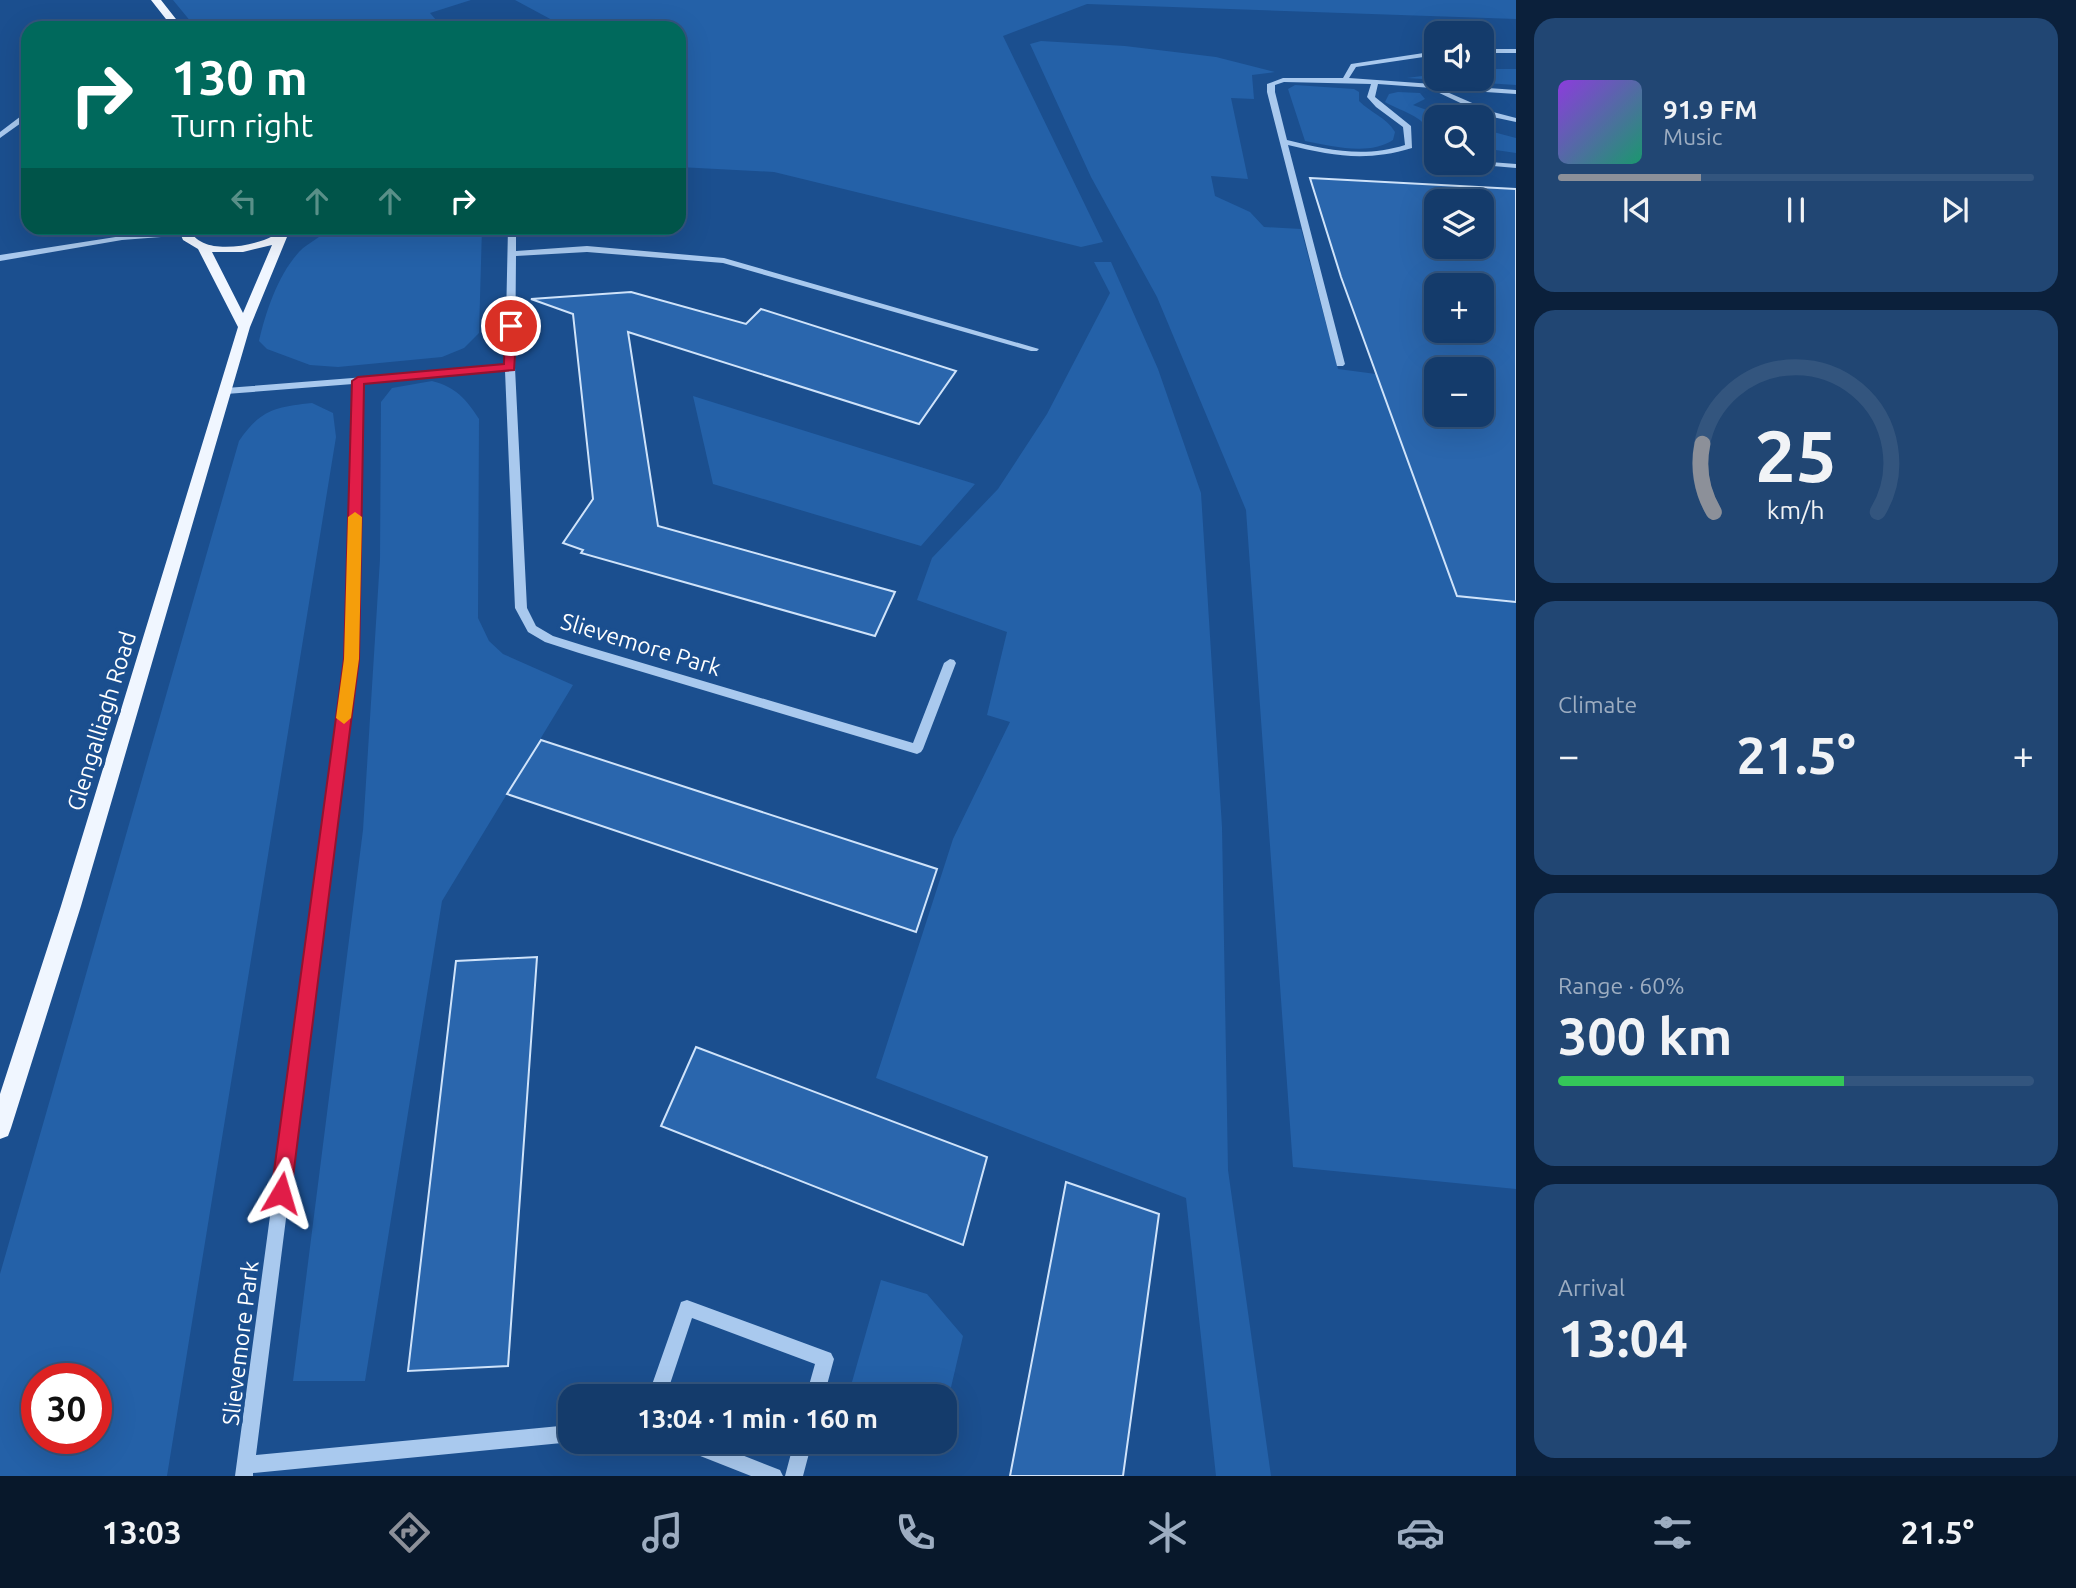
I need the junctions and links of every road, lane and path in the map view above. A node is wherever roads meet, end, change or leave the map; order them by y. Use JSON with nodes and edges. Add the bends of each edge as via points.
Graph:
{"nodes":[{"id":1,"x":156,"y":0,"type":"edge"},
{"id":2,"x":172,"y":21,"type":"edge"},
{"id":3,"x":1494,"y":51,"type":"edge"},
{"id":4,"x":1516,"y":51,"type":"edge"},
{"id":5,"x":1424,"y":55,"type":"edge"},
{"id":6,"x":1345,"y":80,"type":"junction"},
{"id":7,"x":1375,"y":83,"type":"junction"},
{"id":8,"x":1424,"y":86,"type":"edge"},
{"id":9,"x":1438,"y":91,"type":"edge"},
{"id":10,"x":1494,"y":91,"type":"edge"},
{"id":11,"x":1516,"y":92,"type":"edge"},
{"id":12,"x":21,"y":120,"type":"edge"},
{"id":13,"x":1516,"y":120,"type":"edge"},
{"id":14,"x":0,"y":136,"type":"edge"},
{"id":15,"x":1283,"y":141,"type":"junction"},
{"id":16,"x":1494,"y":164,"type":"edge"},
{"id":17,"x":1516,"y":166,"type":"edge"},
{"id":18,"x":145,"y":235,"type":"edge"},
{"id":19,"x":186,"y":235,"type":"edge"},
{"id":20,"x":512,"y":235,"type":"edge"},
{"id":21,"x":282,"y":236,"type":"joint"},
{"id":22,"x":203,"y":247,"type":"junction"},
{"id":23,"x":513,"y":254,"type":"junction"},
{"id":24,"x":0,"y":258,"type":"edge"},
{"id":25,"x":244,"y":327,"type":"junction"},
{"id":26,"x":1034,"y":349,"type":"dead end"},
{"id":27,"x":1340,"y":364,"type":"dead end"},
{"id":28,"x":510,"y":368,"type":"junction"},
{"id":29,"x":358,"y":381,"type":"junction"},
{"id":30,"x":226,"y":391,"type":"junction"},
{"id":31,"x":950,"y":663,"type":"dead end"},
{"id":32,"x":0,"y":1128,"type":"edge"},
{"id":33,"x":661,"y":1384,"type":"edge"},
{"id":34,"x":818,"y":1384,"type":"edge"},
{"id":35,"x":558,"y":1435,"type":"edge"},
{"id":36,"x":717,"y":1454,"type":"edge"},
{"id":37,"x":800,"y":1454,"type":"edge"},
{"id":38,"x":245,"y":1471,"type":"edge"},
{"id":39,"x":774,"y":1476,"type":"edge"},
{"id":40,"x":794,"y":1476,"type":"edge"}],
"edges":[{"from":1,"to":2,"type":"main road"},
{"from":3,"to":4,"type":"street"},
{"from":5,"to":6,"type":"street","via":[[1353,65]]},
{"from":6,"to":7,"type":"street"},
{"from":6,"to":15,"type":"street","via":[[1271,84]]},
{"from":7,"to":8,"type":"street"},
{"from":7,"to":15,"type":"street","via":[[1371,97],[1408,126],[1409,146],[1385,155],[1345,155]]},
{"from":9,"to":13,"type":"street"},
{"from":10,"to":11,"type":"street"},
{"from":12,"to":14,"type":"street"},
{"from":15,"to":27,"type":"street"},
{"from":16,"to":17,"type":"street"},
{"from":18,"to":24,"type":"street"},
{"from":19,"to":22,"type":"main road"},
{"from":20,"to":23,"type":"street","name":"Slievemore Park"},
{"from":21,"to":22,"type":"main road","via":[[247,248]]},
{"from":21,"to":25,"type":"main road","name":"Glengalliagh Road"},
{"from":22,"to":25,"type":"main road"},
{"from":23,"to":26,"type":"street","via":[[587,250],[724,261]]},
{"from":23,"to":28,"type":"street","name":"Slievemore Park"},
{"from":25,"to":30,"type":"main road","name":"Glengalliagh Road"},
{"from":28,"to":29,"type":"street"},
{"from":28,"to":31,"type":"street","name":"Slievemore Park","via":[[521,608],[532,629],[583,650],[917,749]]},
{"from":29,"to":30,"type":"street"},
{"from":29,"to":38,"type":"street","name":"Slievemore Park","via":[[351,659]]},
{"from":30,"to":32,"type":"main road","name":"Glengalliagh Road"},
{"from":33,"to":34,"type":"street","via":[[687,1308],[825,1359]]},
{"from":35,"to":38,"type":"street"},
{"from":36,"to":39,"type":"street"},
{"from":37,"to":40,"type":"street"}]}
